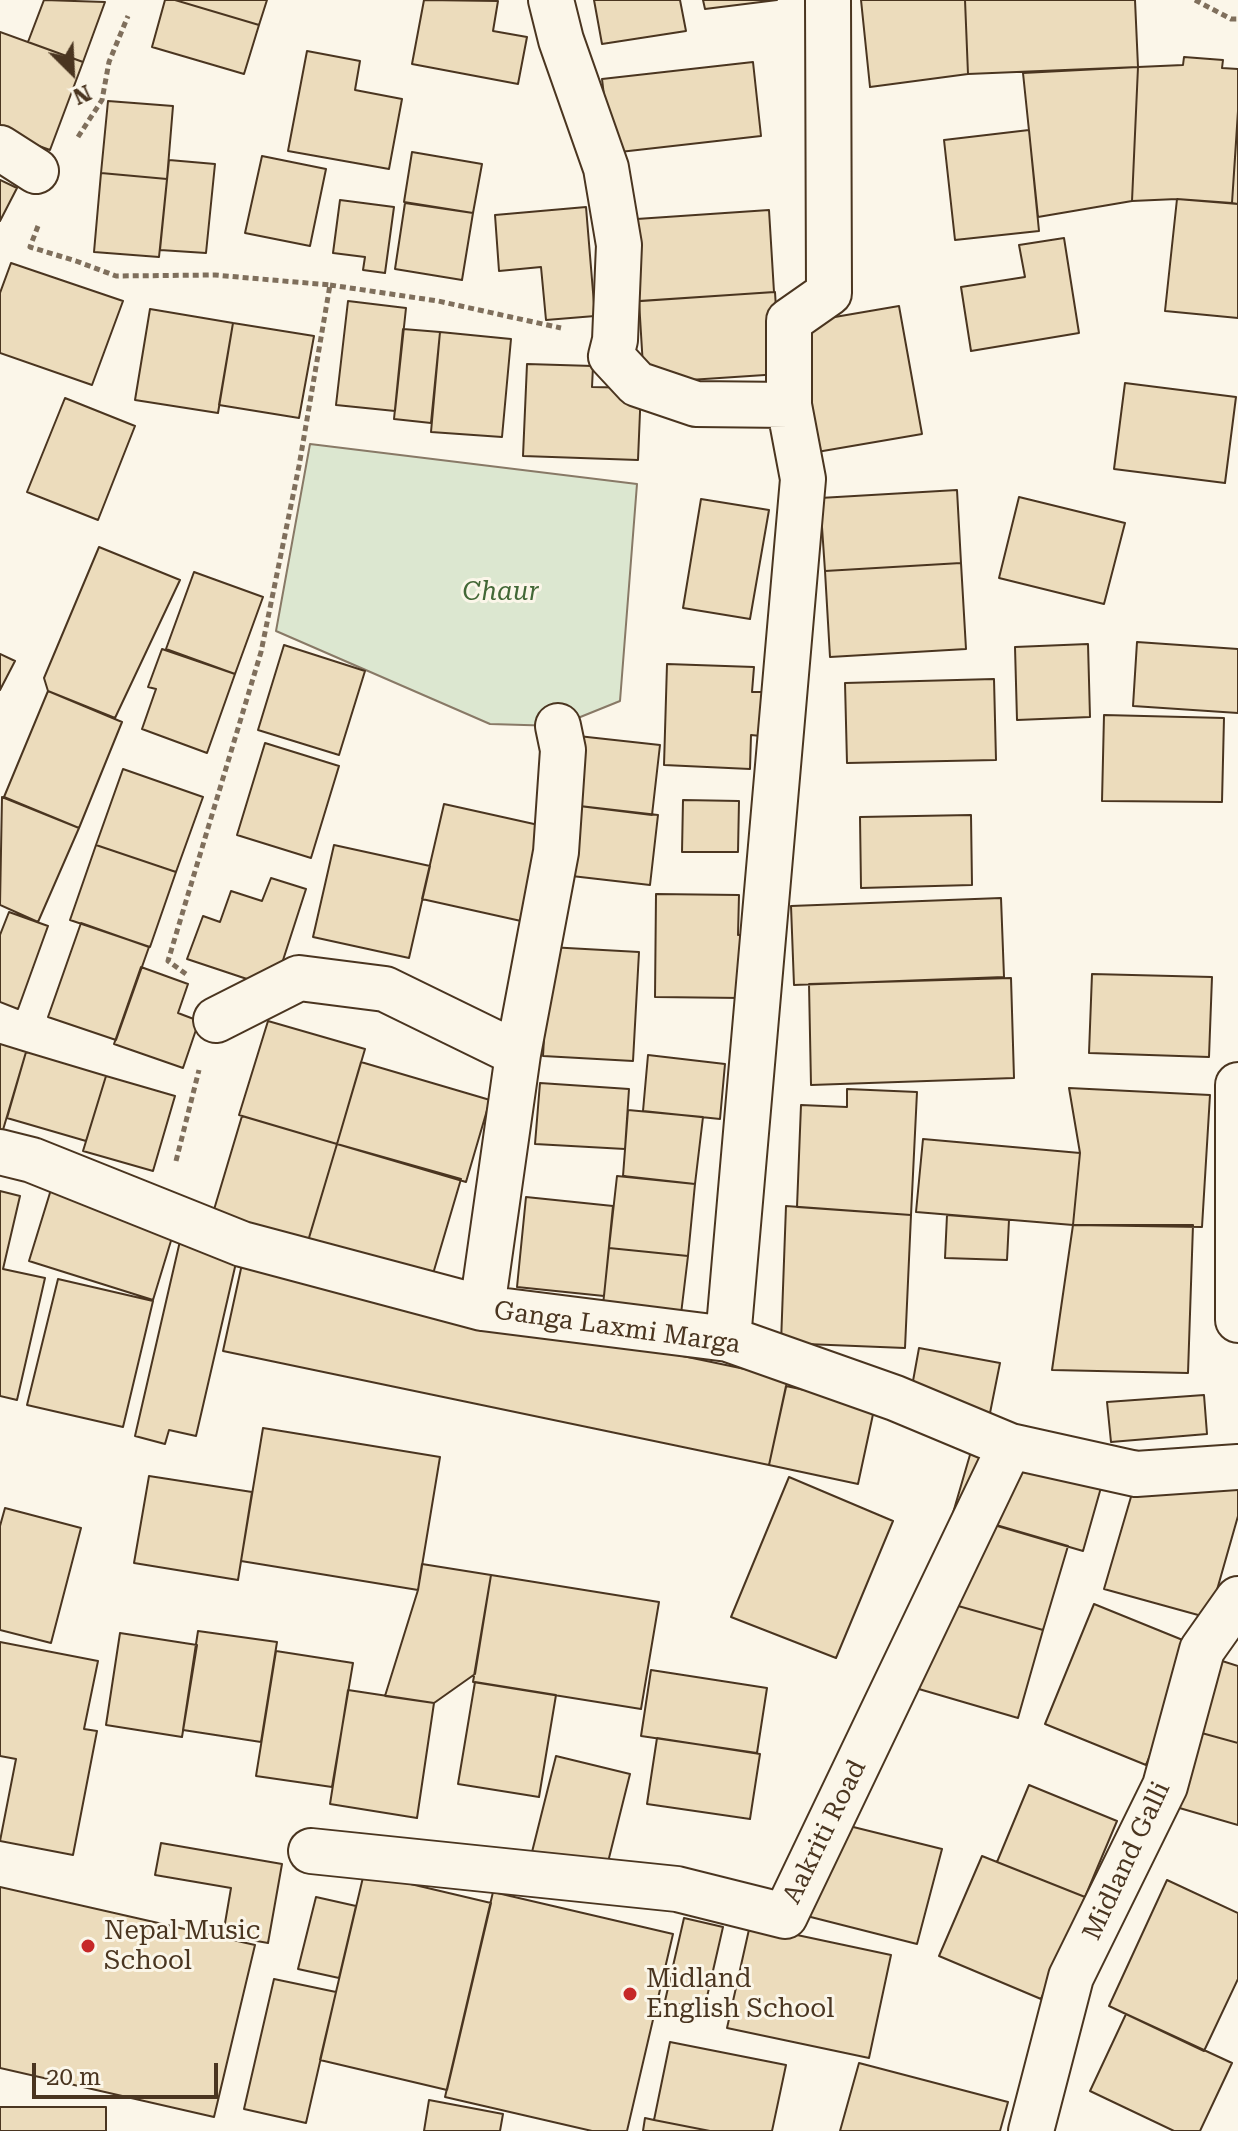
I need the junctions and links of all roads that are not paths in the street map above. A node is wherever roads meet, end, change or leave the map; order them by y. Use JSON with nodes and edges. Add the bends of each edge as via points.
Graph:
{"nodes":[{"id":1,"x":551,"y":0,"type":"edge"},
{"id":2,"x":828,"y":0,"type":"edge"},
{"id":3,"x":0,"y":148,"type":"edge"},
{"id":4,"x":36,"y":171,"type":"road end"},
{"id":5,"x":789,"y":405,"type":"junction"},
{"id":6,"x":558,"y":726,"type":"dead end"},
{"id":7,"x":216,"y":1020,"type":"road end"},
{"id":8,"x":518,"y":1054,"type":"junction"},
{"id":9,"x":1238,"y":1085,"type":"edge"},
{"id":10,"x":0,"y":1152,"type":"edge"},
{"id":11,"x":482,"y":1308,"type":"junction"},
{"id":12,"x":1238,"y":1320,"type":"edge"},
{"id":13,"x":728,"y":1339,"type":"junction"},
{"id":14,"x":1010,"y":1446,"type":"junction"},
{"id":15,"x":1238,"y":1467,"type":"edge"},
{"id":16,"x":1238,"y":1599,"type":"edge"},
{"id":17,"x":311,"y":1851,"type":"dead end"},
{"id":18,"x":1031,"y":2131,"type":"edge"}],
"edges":[{"from":1,"to":5,"type":"street","via":[[606,168],[619,245],[611,356],[637,384],[696,404]]},
{"from":2,"to":5,"type":"street","via":[[829,293],[789,321]]},
{"from":3,"to":4,"type":"street"},
{"from":5,"to":13,"type":"street","via":[[803,479]]},
{"from":6,"to":8,"type":"street","via":[[563,750],[556,852]]},
{"from":7,"to":8,"type":"street","via":[[299,978],[385,989]]},
{"from":8,"to":11,"type":"street"},
{"from":9,"to":12,"type":"street"},
{"from":10,"to":11,"type":"street","name":"Ganga Laxmi Marga","via":[[242,1244]]},
{"from":11,"to":13,"type":"street","name":"Ganga Laxmi Marga"},
{"from":13,"to":14,"type":"street","name":"Ganga Laxmi Marga","via":[[895,1398]]},
{"from":14,"to":15,"type":"street","name":"Ganga Laxmi Marga","via":[[1136,1474]]},
{"from":14,"to":17,"type":"street","name":"Aakriti Road","via":[[785,1916],[677,1889]]},
{"from":16,"to":18,"type":"street","name":"Midland Galli","via":[[1202,1650],[1165,1786],[1071,1977]]}]}
